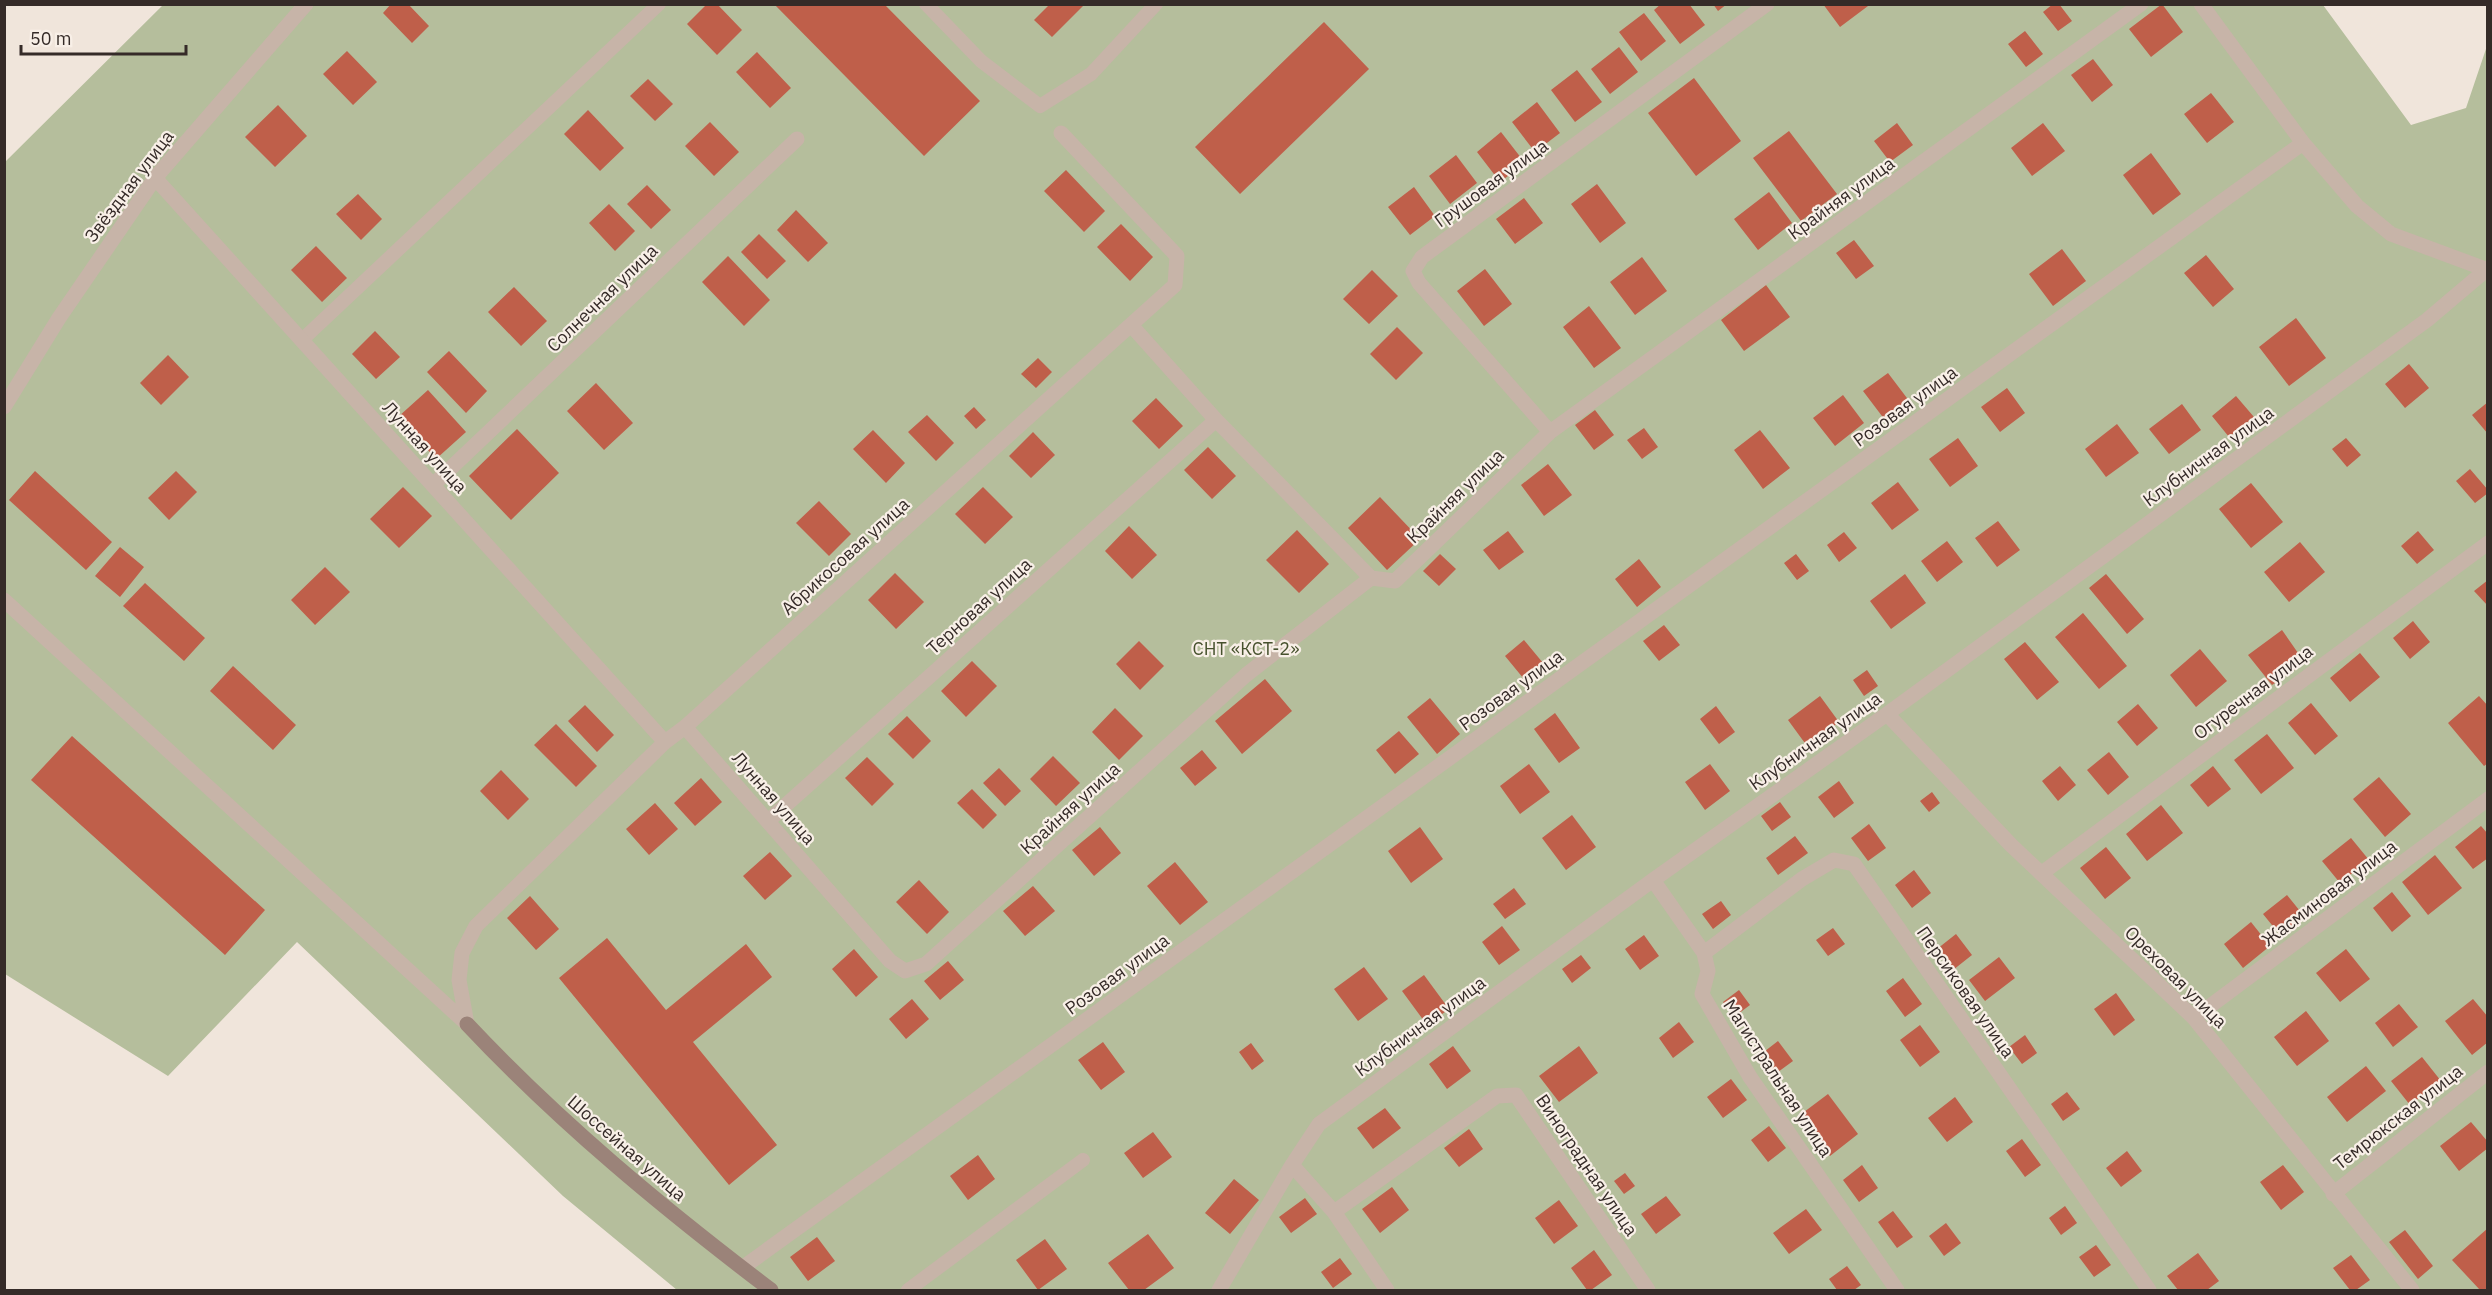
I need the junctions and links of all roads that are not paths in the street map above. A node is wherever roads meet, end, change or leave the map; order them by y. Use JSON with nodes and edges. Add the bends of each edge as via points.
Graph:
{"nodes":[{"id":1,"x":306,"y":4,"type":"edge"},
{"id":2,"x":659,"y":4,"type":"edge"},
{"id":3,"x":926,"y":4,"type":"edge"},
{"id":4,"x":1156,"y":4,"type":"edge"},
{"id":5,"x":1767,"y":4,"type":"edge"},
{"id":6,"x":2141,"y":4,"type":"edge"},
{"id":7,"x":2201,"y":4,"type":"edge"},
{"id":8,"x":1061,"y":133,"type":"dead end"},
{"id":9,"x":796,"y":139,"type":"dead end"},
{"id":10,"x":2303,"y":143,"type":"junction"},
{"id":11,"x":155,"y":178,"type":"junction"},
{"id":12,"x":2487,"y":271,"type":"edge"},
{"id":13,"x":1131,"y":325,"type":"junction"},
{"id":14,"x":302,"y":340,"type":"junction"},
{"id":15,"x":4,"y":407,"type":"edge"},
{"id":16,"x":1216,"y":420,"type":"junction"},
{"id":17,"x":1550,"y":432,"type":"junction"},
{"id":18,"x":434,"y":485,"type":"junction"},
{"id":19,"x":2487,"y":543,"type":"edge"},
{"id":20,"x":1371,"y":578,"type":"junction"},
{"id":21,"x":4,"y":600,"type":"edge"},
{"id":22,"x":1887,"y":714,"type":"junction"},
{"id":23,"x":686,"y":726,"type":"junction"},
{"id":24,"x":665,"y":742,"type":"junction"},
{"id":25,"x":2487,"y":799,"type":"edge"},
{"id":26,"x":768,"y":820,"type":"junction"},
{"id":27,"x":2042,"y":873,"type":"junction"},
{"id":28,"x":1653,"y":880,"type":"junction"},
{"id":29,"x":833,"y":896,"type":"joint"},
{"id":30,"x":1704,"y":953,"type":"junction"},
{"id":31,"x":2194,"y":1018,"type":"junction"},
{"id":32,"x":467,"y":1024,"type":"junction"},
{"id":33,"x":2487,"y":1072,"type":"edge"},
{"id":34,"x":1083,"y":1160,"type":"dead end"},
{"id":35,"x":1292,"y":1165,"type":"junction"},
{"id":36,"x":2334,"y":1194,"type":"junction"},
{"id":37,"x":1334,"y":1212,"type":"junction"},
{"id":38,"x":742,"y":1268,"type":"junction"},
{"id":39,"x":771,"y":1290,"type":"edge"},
{"id":40,"x":908,"y":1290,"type":"edge"},
{"id":41,"x":1219,"y":1290,"type":"edge"},
{"id":42,"x":1387,"y":1290,"type":"edge"},
{"id":43,"x":1648,"y":1290,"type":"edge"},
{"id":44,"x":1897,"y":1290,"type":"edge"},
{"id":45,"x":2149,"y":1290,"type":"edge"},
{"id":46,"x":2412,"y":1290,"type":"edge"}],
"edges":[{"from":1,"to":11,"type":"street","name":"Звёздная улица"},
{"from":2,"to":14,"type":"lane"},
{"from":3,"to":4,"type":"lane","via":[[981,61],[1040,106],[1091,74]]},
{"from":5,"to":17,"type":"street","name":"Грушовая улица","via":[[1422,257],[1413,272]]},
{"from":6,"to":17,"type":"street","name":"Крайняя улица"},
{"from":7,"to":10,"type":"street"},
{"from":8,"to":13,"type":"street","name":"Абрикосовая улица","via":[[1177,256],[1175,285]]},
{"from":9,"to":18,"type":"street","name":"Солнечная улица"},
{"from":10,"to":12,"type":"street","via":[[2356,206],[2391,234]]},
{"from":10,"to":38,"type":"street","name":"Розовая улица"},
{"from":11,"to":14,"type":"street","name":"Лунная улица"},
{"from":11,"to":15,"type":"street","name":"Звёздная улица","via":[[59,318]]},
{"from":12,"to":22,"type":"street","name":"Клубничная улица","via":[[2427,320]]},
{"from":13,"to":16,"type":"street"},
{"from":13,"to":23,"type":"street","name":"Абрикосовая улица"},
{"from":14,"to":18,"type":"street","name":"Лунная улица"},
{"from":16,"to":20,"type":"street"},
{"from":16,"to":26,"type":"street","name":"Терновая улица"},
{"from":17,"to":20,"type":"street","name":"Крайняя улица","via":[[1395,581]]},
{"from":18,"to":24,"type":"street","name":"Лунная улица"},
{"from":19,"to":27,"type":"street","name":"Огуречная улица"},
{"from":20,"to":29,"type":"street","name":"Крайняя улица","via":[[1246,675],[926,964],[905,971],[890,961]]},
{"from":21,"to":32,"type":"street"},
{"from":22,"to":27,"type":"street","name":"Ореховая улица"},
{"from":22,"to":28,"type":"street","name":"Клубничная улица"},
{"from":23,"to":24,"type":"street","name":"Абрикосовая улица"},
{"from":23,"to":26,"type":"street","name":"Лунная улица"},
{"from":24,"to":32,"type":"street","name":"Абрикосовая улица","via":[[476,926],[462,953],[459,981]]},
{"from":25,"to":31,"type":"street","name":"Жасминовая улица"},
{"from":26,"to":29,"type":"street","name":"Лунная улица"},
{"from":27,"to":31,"type":"street","name":"Ореховая улица"},
{"from":28,"to":30,"type":"street"},
{"from":28,"to":35,"type":"street","name":"Клубничная улица","via":[[1319,1124]]},
{"from":30,"to":44,"type":"street","name":"Магистральная улица","via":[[1708,971],[1702,994],[1750,1077]]},
{"from":30,"to":45,"type":"street","name":"Персиковая улица","via":[[1802,879],[1834,860],[1854,864]]},
{"from":31,"to":36,"type":"street","name":"Ореховая улица"},
{"from":32,"to":38,"type":"street","name":"Шоссейная улица","via":[[621,1172]]},
{"from":33,"to":36,"type":"street","name":"Темрюкская улица"},
{"from":34,"to":40,"type":"lane"},
{"from":35,"to":37,"type":"street"},
{"from":35,"to":41,"type":"street","name":"Клубничная улица"},
{"from":36,"to":46,"type":"street","name":"Ореховая улица"},
{"from":37,"to":42,"type":"street"},
{"from":37,"to":43,"type":"street","name":"Виноградная улица","via":[[1497,1096],[1516,1095]]},
{"from":38,"to":39,"type":"street","name":"Шоссейная улица"}]}
